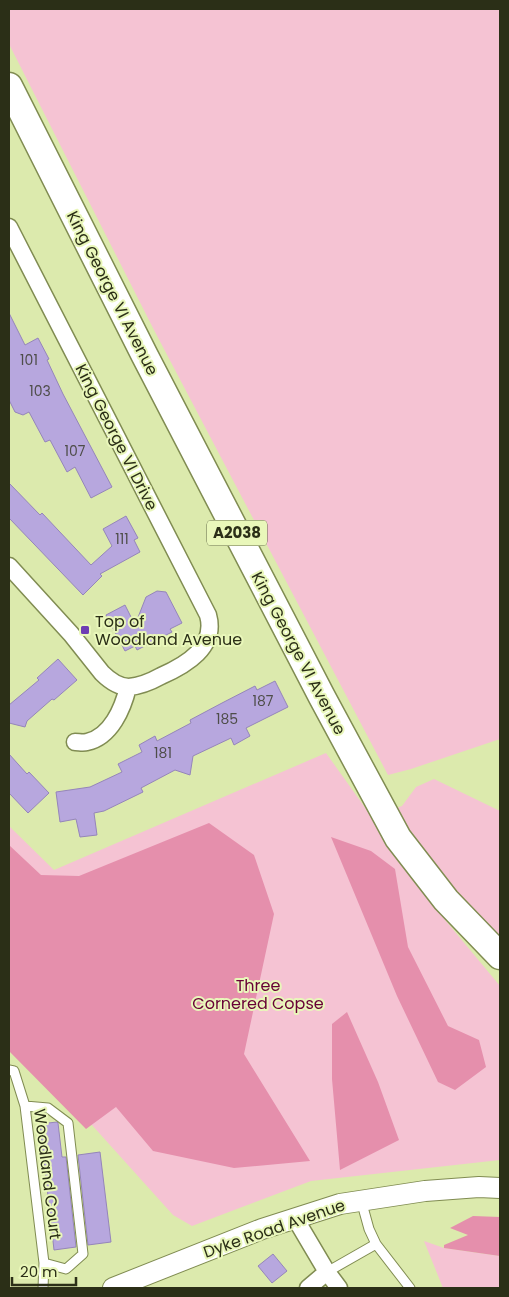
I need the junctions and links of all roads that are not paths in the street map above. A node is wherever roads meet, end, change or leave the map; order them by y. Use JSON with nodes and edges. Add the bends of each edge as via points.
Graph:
{"nodes":[{"id":1,"x":9,"y":86,"type":"edge"},
{"id":2,"x":9,"y":227,"type":"edge"},
{"id":3,"x":9,"y":566,"type":"edge"},
{"id":4,"x":128,"y":687,"type":"junction"},
{"id":5,"x":75,"y":742,"type":"dead end"},
{"id":6,"x":500,"y":956,"type":"edge"},
{"id":7,"x":9,"y":1070,"type":"edge"},
{"id":8,"x":25,"y":1106,"type":"junction"},
{"id":9,"x":500,"y":1188,"type":"edge"},
{"id":10,"x":360,"y":1200,"type":"junction"},
{"id":11,"x":294,"y":1218,"type":"junction"},
{"id":12,"x":376,"y":1244,"type":"junction"},
{"id":13,"x":44,"y":1263,"type":"junction"},
{"id":14,"x":328,"y":1272,"type":"junction"},
{"id":15,"x":43,"y":1288,"type":"edge"},
{"id":16,"x":113,"y":1288,"type":"edge"},
{"id":17,"x":308,"y":1288,"type":"edge"},
{"id":18,"x":340,"y":1288,"type":"edge"},
{"id":19,"x":410,"y":1288,"type":"edge"}],
"edges":[{"from":1,"to":6,"type":"main road","name":"King George VI Avenue","number":"A2038","via":[[145,356],[398,838],[446,900]]},
{"from":2,"to":4,"type":"street","name":"King George VI Drive","via":[[210,621],[201,650],[188,662],[153,680]]},
{"from":3,"to":4,"type":"street","via":[[102,673]]},
{"from":4,"to":5,"type":"street","via":[[111,726],[100,736],[86,742]]},
{"from":7,"to":8,"type":"lane","name":"Woodland Court","via":[[14,1071]]},
{"from":8,"to":13,"type":"lane","name":"Woodland Court"},
{"from":8,"to":13,"type":"lane","via":[[48,1108],[68,1123],[83,1254],[66,1269]]},
{"from":9,"to":10,"type":"street","name":"Dyke Road Avenue","via":[[425,1191]]},
{"from":10,"to":11,"type":"street","name":"Dyke Road Avenue"},
{"from":10,"to":12,"type":"lane"},
{"from":11,"to":14,"type":"street"},
{"from":11,"to":16,"type":"street","name":"Dyke Road Avenue"},
{"from":12,"to":14,"type":"lane"},
{"from":12,"to":19,"type":"lane"},
{"from":13,"to":15,"type":"lane","name":"Woodland Court"},
{"from":14,"to":17,"type":"street"},
{"from":14,"to":18,"type":"street"}]}
